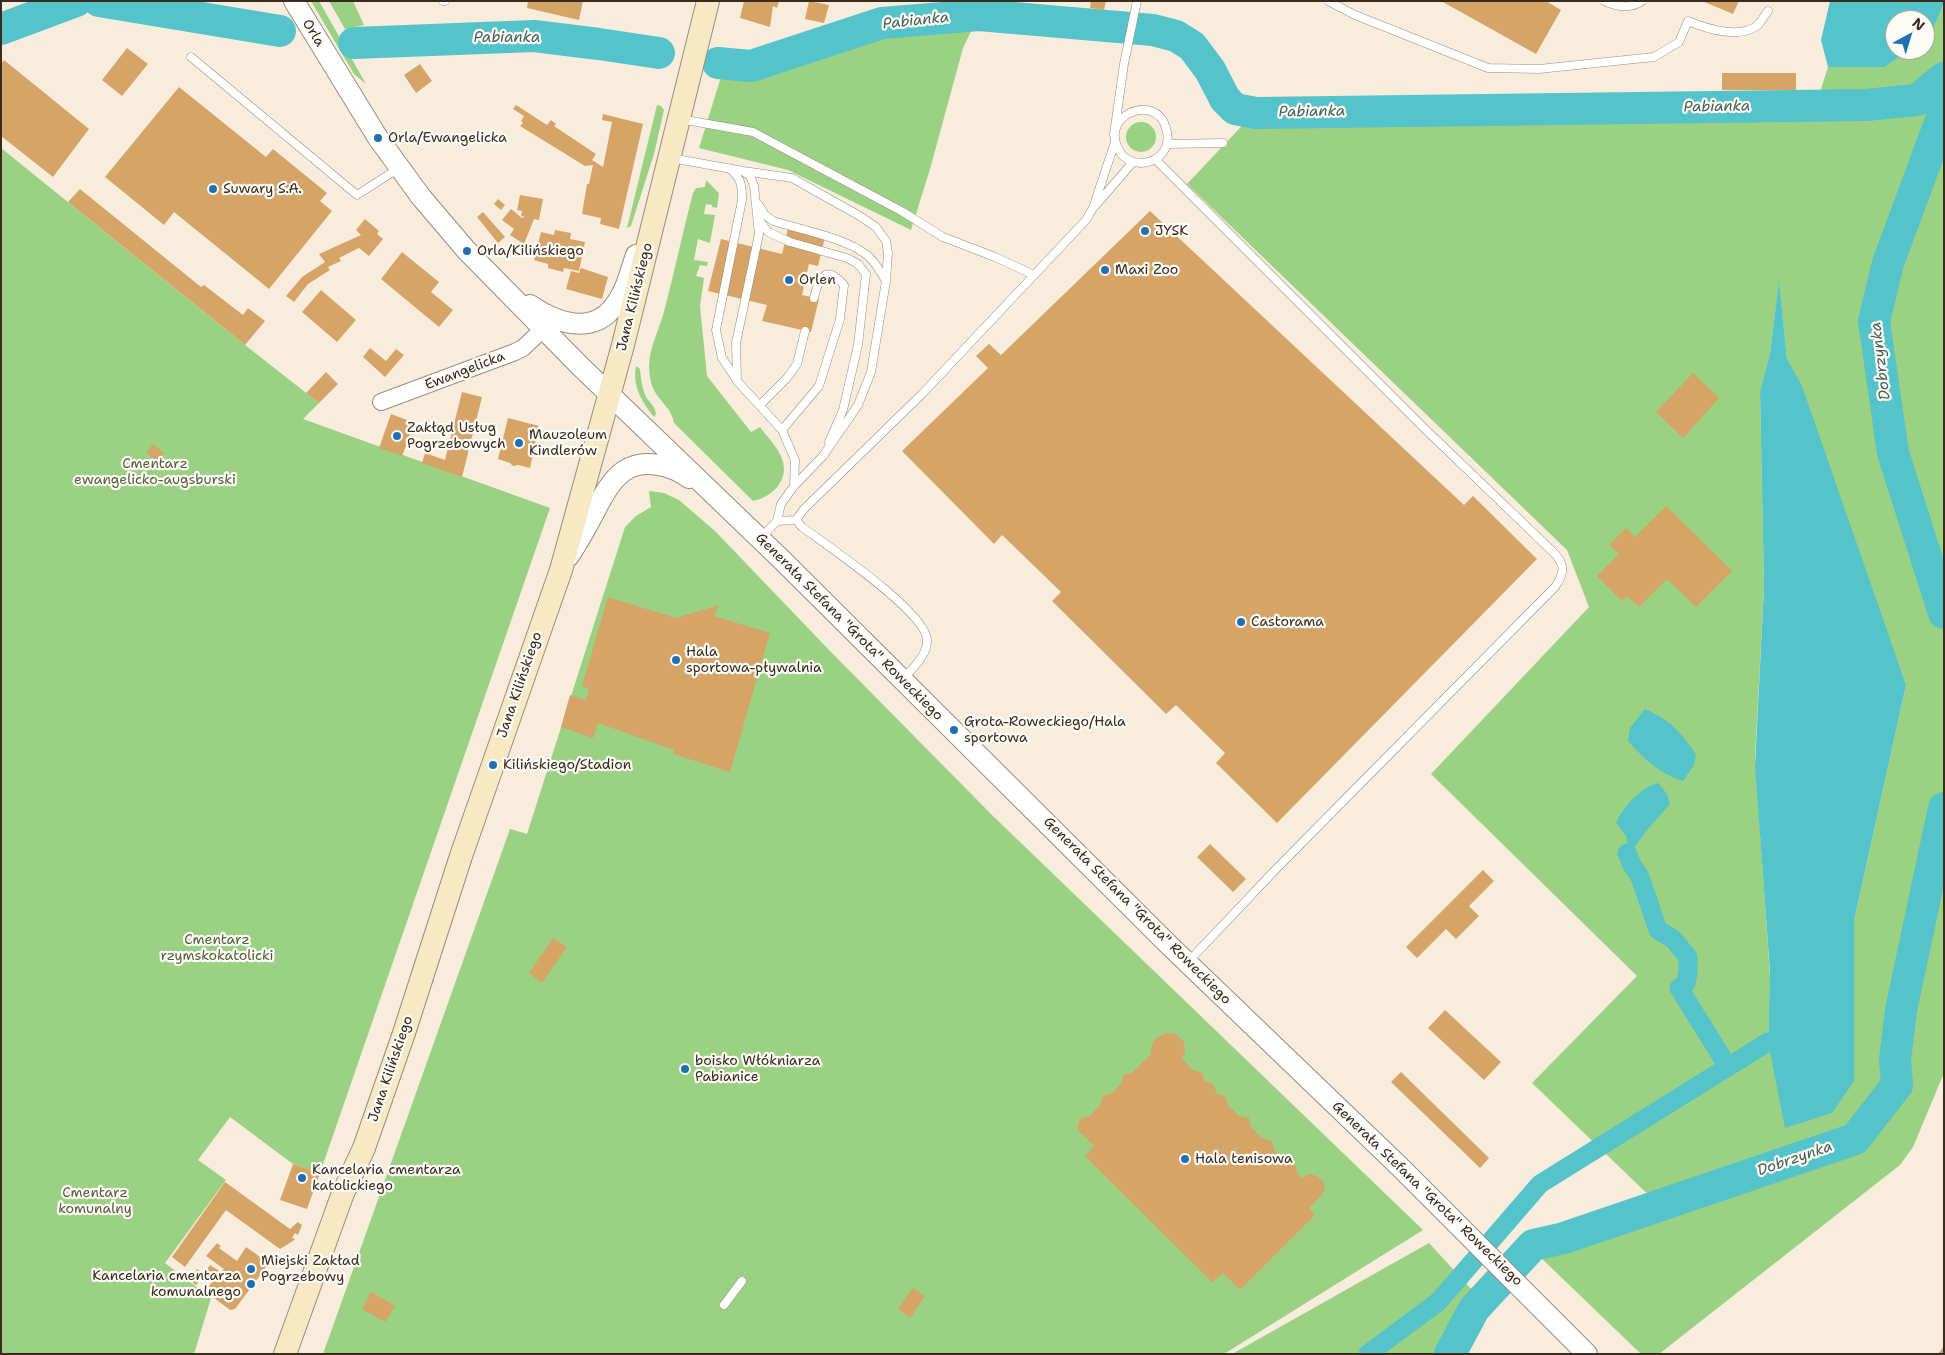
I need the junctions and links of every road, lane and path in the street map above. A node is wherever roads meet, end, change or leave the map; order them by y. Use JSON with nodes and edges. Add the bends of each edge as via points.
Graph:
{"nodes":[{"id":1,"x":294,"y":1,"type":"edge"},
{"id":2,"x":708,"y":1,"type":"edge"},
{"id":3,"x":1137,"y":1,"type":"edge"},
{"id":4,"x":1328,"y":1,"type":"edge"},
{"id":5,"x":1604,"y":1,"type":"edge"},
{"id":6,"x":1642,"y":1,"type":"edge"},
{"id":7,"x":1768,"y":11,"type":"dead end"},
{"id":8,"x":191,"y":57,"type":"dead end"},
{"id":9,"x":332,"y":65,"type":"joint"},
{"id":10,"x":678,"y":119,"type":"junction"},
{"id":11,"x":1116,"y":126,"type":"junction"},
{"id":12,"x":1115,"y":142,"type":"junction"},
{"id":13,"x":1224,"y":143,"type":"dead end"},
{"id":14,"x":1167,"y":144,"type":"junction"},
{"id":15,"x":669,"y":158,"type":"junction"},
{"id":16,"x":1155,"y":159,"type":"junction"},
{"id":17,"x":1133,"y":162,"type":"junction"},
{"id":18,"x":399,"y":168,"type":"junction"},
{"id":19,"x":729,"y":168,"type":"junction"},
{"id":20,"x":744,"y":171,"type":"junction"},
{"id":21,"x":663,"y":180,"type":"junction"},
{"id":22,"x":756,"y":200,"type":"junction"},
{"id":23,"x":1093,"y":208,"type":"junction"},
{"id":24,"x":758,"y":220,"type":"junction"},
{"id":25,"x":1034,"y":275,"type":"junction"},
{"id":26,"x":494,"y":279,"type":"junction"},
{"id":27,"x":886,"y":281,"type":"junction"},
{"id":28,"x":814,"y":298,"type":"dead end"},
{"id":29,"x":544,"y":329,"type":"junction"},
{"id":30,"x":805,"y":331,"type":"dead end"},
{"id":31,"x":737,"y":381,"type":"junction"},
{"id":32,"x":609,"y":394,"type":"junction"},
{"id":33,"x":381,"y":402,"type":"dead end"},
{"id":34,"x":760,"y":405,"type":"junction"},
{"id":35,"x":782,"y":430,"type":"junction"},
{"id":36,"x":823,"y":456,"type":"junction"},
{"id":37,"x":794,"y":486,"type":"junction"},
{"id":38,"x":718,"y":498,"type":"junction"},
{"id":39,"x":796,"y":520,"type":"junction"},
{"id":40,"x":777,"y":522,"type":"junction"},
{"id":41,"x":760,"y":539,"type":"junction"},
{"id":42,"x":561,"y":570,"type":"junction"},
{"id":43,"x":903,"y":680,"type":"junction"},
{"id":44,"x":1188,"y":962,"type":"junction"},
{"id":45,"x":742,"y":1281,"type":"dead end"},
{"id":46,"x":724,"y":1305,"type":"dead end"},
{"id":47,"x":285,"y":1354,"type":"edge"},
{"id":48,"x":1587,"y":1354,"type":"edge"}],
"edges":[{"from":1,"to":9,"type":"street","name":"Orla"},
{"from":2,"to":10,"type":"main road","name":"Jana Kilińskiego"},
{"from":3,"to":11,"type":"lane"},
{"from":4,"to":7,"type":"lane","via":[[1488,68],[1539,69],[1654,58],[1679,42],[1688,21],[1704,28],[1737,32],[1750,30],[1759,24]]},
{"from":5,"to":6,"type":"lane","via":[[1627,6]]},
{"from":8,"to":18,"type":"lane","via":[[357,195]]},
{"from":9,"to":18,"type":"street","name":"Generała Stefana \"Grota\" Roweckiego"},
{"from":10,"to":15,"type":"main road","name":"Jana Kilińskiego"},
{"from":10,"to":25,"type":"lane","via":[[753,132],[903,212],[943,237]]},
{"from":11,"to":12,"type":"lane"},
{"from":11,"to":14,"type":"lane","via":[[1130,112],[1150,111],[1165,124]]},
{"from":12,"to":17,"type":"lane","via":[[1122,155]]},
{"from":12,"to":23,"type":"lane"},
{"from":13,"to":14,"type":"lane"},
{"from":14,"to":16,"type":"lane"},
{"from":15,"to":19,"type":"lane"},
{"from":15,"to":21,"type":"main road","name":"Jana Kilińskiego"},
{"from":16,"to":17,"type":"lane","via":[[1148,163]]},
{"from":16,"to":44,"type":"lane","via":[[1555,554],[1563,567],[1555,587]]},
{"from":17,"to":23,"type":"lane"},
{"from":18,"to":26,"type":"street","name":"Generała Stefana \"Grota\" Roweckiego"},
{"from":19,"to":20,"type":"lane"},
{"from":19,"to":31,"type":"lane","via":[[742,183],[742,200],[716,330],[722,358]]},
{"from":20,"to":22,"type":"lane","via":[[750,176]]},
{"from":20,"to":27,"type":"lane","via":[[792,178],[876,227],[886,242]]},
{"from":21,"to":26,"type":"street","via":[[623,292],[606,316],[586,324],[567,324],[537,310]]},
{"from":21,"to":32,"type":"main road","name":"Jana Kilińskiego"},
{"from":22,"to":24,"type":"lane"},
{"from":22,"to":27,"type":"lane","via":[[773,221],[855,247],[868,256]]},
{"from":23,"to":25,"type":"lane","via":[[1086,220]]},
{"from":24,"to":31,"type":"lane","via":[[759,234],[736,342]]},
{"from":24,"to":36,"type":"lane","via":[[768,232],[790,242],[847,258],[866,274],[858,345],[844,410]]},
{"from":25,"to":39,"type":"lane","via":[[922,394]]},
{"from":26,"to":29,"type":"street","name":"Generała Stefana \"Grota\" Roweckiego"},
{"from":27,"to":36,"type":"lane","via":[[871,372],[858,405]]},
{"from":28,"to":35,"type":"lane","via":[[818,281],[824,276],[831,274],[844,286],[840,319],[819,386]]},
{"from":29,"to":32,"type":"street","name":"Generała Stefana \"Grota\" Roweckiego"},
{"from":29,"to":33,"type":"street","name":"Ewangelicka","via":[[515,352]]},
{"from":30,"to":34,"type":"lane","via":[[797,364]]},
{"from":31,"to":34,"type":"lane"},
{"from":32,"to":38,"type":"street","name":"Generała Stefana \"Grota\" Roweckiego"},
{"from":32,"to":42,"type":"main road","name":"Jana Kilińskiego"},
{"from":34,"to":35,"type":"lane"},
{"from":35,"to":37,"type":"lane","via":[[795,460]]},
{"from":36,"to":37,"type":"lane"},
{"from":37,"to":40,"type":"lane","via":[[781,504]]},
{"from":38,"to":41,"type":"street","name":"Generała Stefana \"Grota\" Roweckiego"},
{"from":38,"to":42,"type":"street","via":[[668,467],[648,464],[626,470],[604,495]]},
{"from":39,"to":40,"type":"lane"},
{"from":39,"to":43,"type":"lane","via":[[872,578],[921,624],[927,637],[925,652]]},
{"from":40,"to":41,"type":"lane"},
{"from":41,"to":43,"type":"street","name":"Generała Stefana \"Grota\" Roweckiego"},
{"from":42,"to":47,"type":"main road","name":"Jana Kilińskiego","via":[[364,1148],[343,1193]]},
{"from":43,"to":44,"type":"street","name":"Generała Stefana \"Grota\" Roweckiego"},
{"from":44,"to":48,"type":"street","name":"Generała Stefana \"Grota\" Roweckiego"},
{"from":45,"to":46,"type":"lane"}]}
